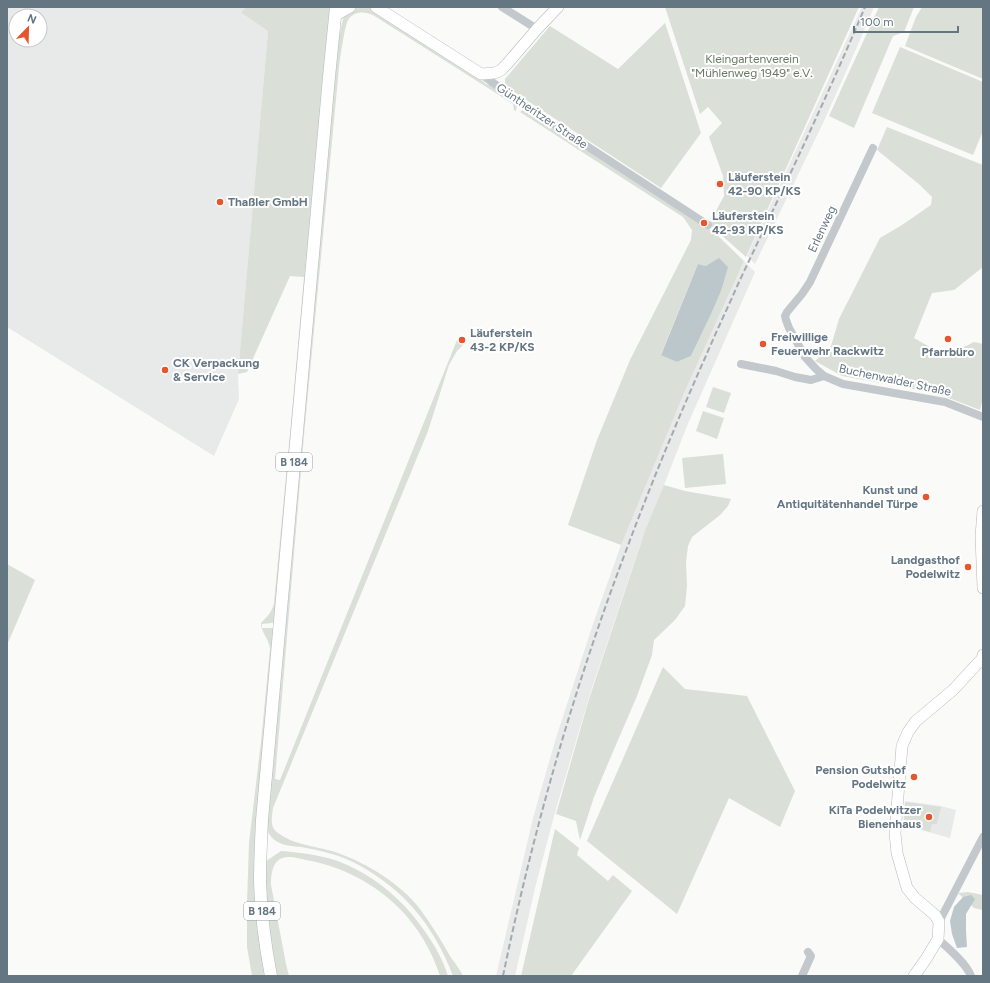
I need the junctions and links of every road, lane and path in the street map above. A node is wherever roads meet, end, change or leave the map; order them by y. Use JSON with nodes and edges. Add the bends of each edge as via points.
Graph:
{"nodes":[{"id":1,"x":350,"y":7,"type":"edge"},
{"id":2,"x":376,"y":7,"type":"edge"},
{"id":3,"x":502,"y":7,"type":"edge"},
{"id":4,"x":558,"y":7,"type":"edge"},
{"id":5,"x":336,"y":11,"type":"edge"},
{"id":6,"x":537,"y":29,"type":"junction"},
{"id":7,"x":481,"y":74,"type":"junction"},
{"id":8,"x":873,"y":148,"type":"dead end"},
{"id":9,"x":708,"y":225,"type":"dead end"},
{"id":10,"x":785,"y":316,"type":"joint"},
{"id":11,"x":741,"y":364,"type":"dead end"},
{"id":12,"x":824,"y":376,"type":"junction"},
{"id":13,"x":983,"y":417,"type":"edge"},
{"id":14,"x":983,"y":511,"type":"edge"},
{"id":15,"x":983,"y":588,"type":"edge"},
{"id":16,"x":983,"y":655,"type":"edge"},
{"id":17,"x":983,"y":837,"type":"edge"},
{"id":18,"x":939,"y":922,"type":"junction"},
{"id":19,"x":938,"y":939,"type":"junction"},
{"id":20,"x":808,"y":952,"type":"dead end"},
{"id":21,"x":271,"y":976,"type":"edge"},
{"id":22,"x":802,"y":976,"type":"edge"},
{"id":23,"x":914,"y":976,"type":"edge"},
{"id":24,"x":972,"y":976,"type":"edge"}],
"edges":[{"from":1,"to":5,"type":"street"},
{"from":2,"to":7,"type":"street","name":"Güntheritzer Straße"},
{"from":3,"to":6,"type":"street"},
{"from":4,"to":6,"type":"street"},
{"from":5,"to":21,"type":"main road","number":"B 184","via":[[261,846],[261,902]]},
{"from":6,"to":7,"type":"street","via":[[501,70]]},
{"from":7,"to":9,"type":"street","name":"Güntheritzer Straße"},
{"from":8,"to":10,"type":"street","name":"Erlenweg","via":[[810,282]]},
{"from":10,"to":12,"type":"street","name":"Buchenwalder Straße","via":[[805,357]]},
{"from":11,"to":12,"type":"street","name":"Buchenwalder Straße","via":[[811,380]]},
{"from":12,"to":13,"type":"street","name":"Buchenwalder Straße","via":[[843,384],[945,402]]},
{"from":14,"to":15,"type":"street"},
{"from":16,"to":18,"type":"street","via":[[953,690],[916,721],[902,746],[895,833],[897,853],[907,888]]},
{"from":17,"to":18,"type":"street"},
{"from":18,"to":19,"type":"street"},
{"from":19,"to":23,"type":"street"},
{"from":19,"to":24,"type":"street"},
{"from":20,"to":22,"type":"street","via":[[811,956]]}]}
